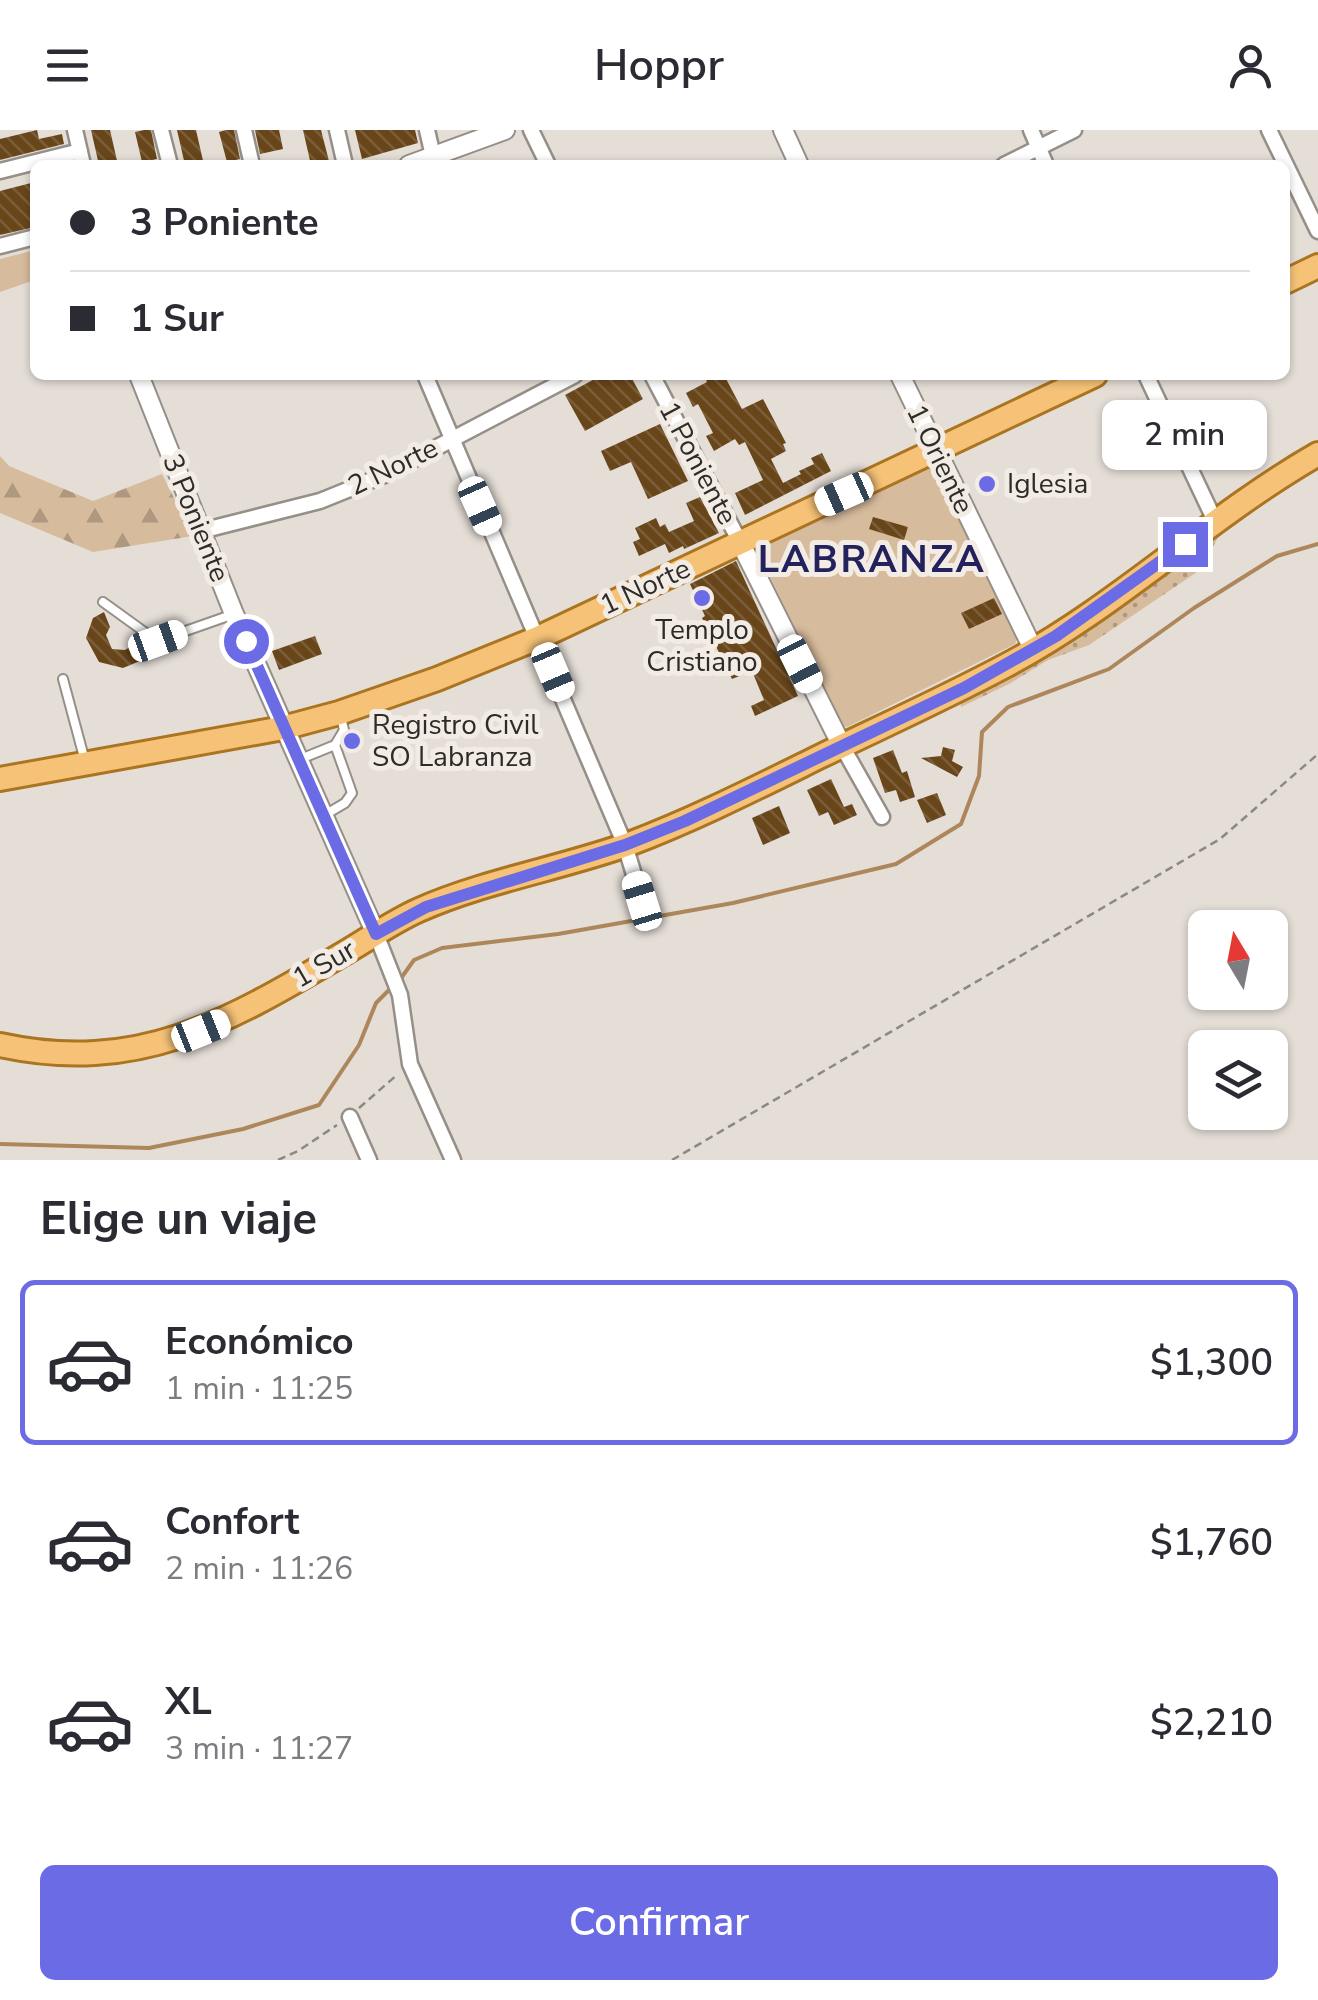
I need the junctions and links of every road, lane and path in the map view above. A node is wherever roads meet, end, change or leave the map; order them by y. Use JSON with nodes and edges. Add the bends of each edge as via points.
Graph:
{"nodes":[{"id":1,"x":75,"y":130,"type":"edge"},
{"id":2,"x":161,"y":130,"type":"edge"},
{"id":3,"x":244,"y":130,"type":"edge"},
{"id":4,"x":337,"y":130,"type":"edge"},
{"id":5,"x":427,"y":130,"type":"edge"},
{"id":6,"x":505,"y":130,"type":"edge"},
{"id":7,"x":531,"y":130,"type":"edge"},
{"id":8,"x":783,"y":130,"type":"edge"},
{"id":9,"x":1031,"y":130,"type":"edge"},
{"id":10,"x":1074,"y":130,"type":"edge"},
{"id":11,"x":1269,"y":130,"type":"edge"},
{"id":12,"x":1038,"y":148,"type":"junction"},
{"id":13,"x":433,"y":156,"type":"junction"},
{"id":14,"x":82,"y":158,"type":"edge"},
{"id":15,"x":169,"y":160,"type":"edge"},
{"id":16,"x":251,"y":160,"type":"edge"},
{"id":17,"x":344,"y":160,"type":"edge"},
{"id":18,"x":422,"y":160,"type":"edge"},
{"id":19,"x":546,"y":160,"type":"edge"},
{"id":20,"x":798,"y":160,"type":"edge"},
{"id":21,"x":1014,"y":160,"type":"edge"},
{"id":22,"x":1044,"y":160,"type":"edge"},
{"id":23,"x":1284,"y":160,"type":"edge"},
{"id":24,"x":30,"y":167,"type":"edge"},
{"id":25,"x":0,"y":172,"type":"edge"},
{"id":26,"x":1290,"y":173,"type":"edge"},
{"id":27,"x":1318,"y":231,"type":"edge"},
{"id":28,"x":30,"y":238,"type":"edge"},
{"id":29,"x":0,"y":246,"type":"edge"},
{"id":30,"x":1318,"y":266,"type":"edge"},
{"id":31,"x":1290,"y":280,"type":"edge"},
{"id":32,"x":141,"y":380,"type":"edge"},
{"id":33,"x":427,"y":380,"type":"edge"},
{"id":34,"x":565,"y":380,"type":"edge"},
{"id":35,"x":655,"y":380,"type":"edge"},
{"id":36,"x":902,"y":380,"type":"edge"},
{"id":37,"x":1084,"y":380,"type":"edge"},
{"id":38,"x":1148,"y":380,"type":"edge"},
{"id":39,"x":450,"y":439,"type":"junction"},
{"id":40,"x":937,"y":452,"type":"junction"},
{"id":41,"x":1318,"y":454,"type":"edge"},
{"id":42,"x":1216,"y":521,"type":"junction"},
{"id":43,"x":201,"y":531,"type":"junction"},
{"id":44,"x":740,"y":542,"type":"junction"},
{"id":45,"x":104,"y":602,"type":"dead end"},
{"id":46,"x":234,"y":614,"type":"junction"},
{"id":47,"x":538,"y":638,"type":"junction"},
{"id":48,"x":1034,"y":650,"type":"junction"},
{"id":49,"x":63,"y":679,"type":"dead end"},
{"id":50,"x":339,"y":713,"type":"junction"},
{"id":51,"x":283,"y":728,"type":"junction"},
{"id":52,"x":335,"y":745,"type":"junction"},
{"id":53,"x":842,"y":746,"type":"junction"},
{"id":54,"x":1318,"y":754,"type":"edge"},
{"id":55,"x":298,"y":760,"type":"junction"},
{"id":56,"x":85,"y":761,"type":"junction"},
{"id":57,"x":0,"y":779,"type":"edge"},
{"id":58,"x":323,"y":816,"type":"junction"},
{"id":59,"x":882,"y":817,"type":"dead end"},
{"id":60,"x":625,"y":845,"type":"junction"},
{"id":61,"x":642,"y":901,"type":"dead end"},
{"id":62,"x":376,"y":934,"type":"junction"},
{"id":63,"x":0,"y":1045,"type":"edge"},
{"id":64,"x":350,"y":1116,"type":"dead end"},
{"id":65,"x":369,"y":1160,"type":"edge"},
{"id":66,"x":453,"y":1160,"type":"edge"},
{"id":67,"x":672,"y":1160,"type":"edge"}],
"edges":[{"from":1,"to":14,"type":"street"},
{"from":2,"to":15,"type":"street"},
{"from":3,"to":16,"type":"street"},
{"from":4,"to":17,"type":"street"},
{"from":5,"to":13,"type":"street"},
{"from":6,"to":13,"type":"street"},
{"from":7,"to":19,"type":"street"},
{"from":8,"to":20,"type":"street"},
{"from":9,"to":12,"type":"street"},
{"from":10,"to":12,"type":"street"},
{"from":11,"to":23,"type":"street"},
{"from":12,"to":21,"type":"street"},
{"from":12,"to":22,"type":"street"},
{"from":13,"to":18,"type":"street"},
{"from":24,"to":25,"type":"street"},
{"from":26,"to":27,"type":"street"},
{"from":28,"to":29,"type":"street"},
{"from":30,"to":31,"type":"main road"},
{"from":32,"to":43,"type":"street","name":"3 Poniente"},
{"from":33,"to":39,"type":"street"},
{"from":34,"to":39,"type":"street","name":"2 Norte"},
{"from":35,"to":44,"type":"street","name":"1 Poniente"},
{"from":36,"to":40,"type":"street","name":"1 Oriente"},
{"from":37,"to":40,"type":"main road","name":"1 Norte"},
{"from":38,"to":42,"type":"street"},
{"from":39,"to":43,"type":"street","name":"2 Norte","via":[[320,501]]},
{"from":39,"to":47,"type":"street"},
{"from":40,"to":44,"type":"main road","name":"1 Norte"},
{"from":40,"to":48,"type":"street","name":"1 Oriente"},
{"from":41,"to":42,"type":"main road","name":"1 Sur"},
{"from":42,"to":48,"type":"main road","name":"1 Sur"},
{"from":43,"to":46,"type":"street","name":"3 Poniente"},
{"from":44,"to":47,"type":"main road","name":"1 Norte"},
{"from":44,"to":53,"type":"street","name":"1 Poniente"},
{"from":45,"to":46,"type":"lane","via":[[158,641]]},
{"from":46,"to":51,"type":"street","name":"3 Poniente"},
{"from":47,"to":50,"type":"main road","name":"1 Norte"},
{"from":47,"to":60,"type":"street"},
{"from":48,"to":53,"type":"main road","name":"1 Sur"},
{"from":49,"to":56,"type":"lane"},
{"from":50,"to":51,"type":"main road","name":"1 Norte"},
{"from":50,"to":52,"type":"lane","via":[[345,727]]},
{"from":51,"to":55,"type":"street","name":"3 Poniente"},
{"from":51,"to":56,"type":"main road","name":"1 Norte"},
{"from":52,"to":55,"type":"lane"},
{"from":52,"to":58,"type":"lane","via":[[352,792]]},
{"from":53,"to":59,"type":"street","name":"1 Poniente"},
{"from":53,"to":60,"type":"main road","name":"1 Sur"},
{"from":54,"to":67,"type":"path","via":[[1220,839]]},
{"from":55,"to":58,"type":"street","name":"3 Poniente"},
{"from":56,"to":57,"type":"main road","name":"1 Norte"},
{"from":58,"to":62,"type":"street","name":"3 Poniente"},
{"from":60,"to":61,"type":"street"},
{"from":60,"to":62,"type":"main road","name":"1 Sur","via":[[426,907]]},
{"from":62,"to":63,"type":"main road","name":"1 Sur","via":[[239,1014],[181,1038],[90,1054]]},
{"from":62,"to":66,"type":"street","name":"3 Poniente","via":[[400,995],[410,1064]]},
{"from":64,"to":65,"type":"street"}]}
